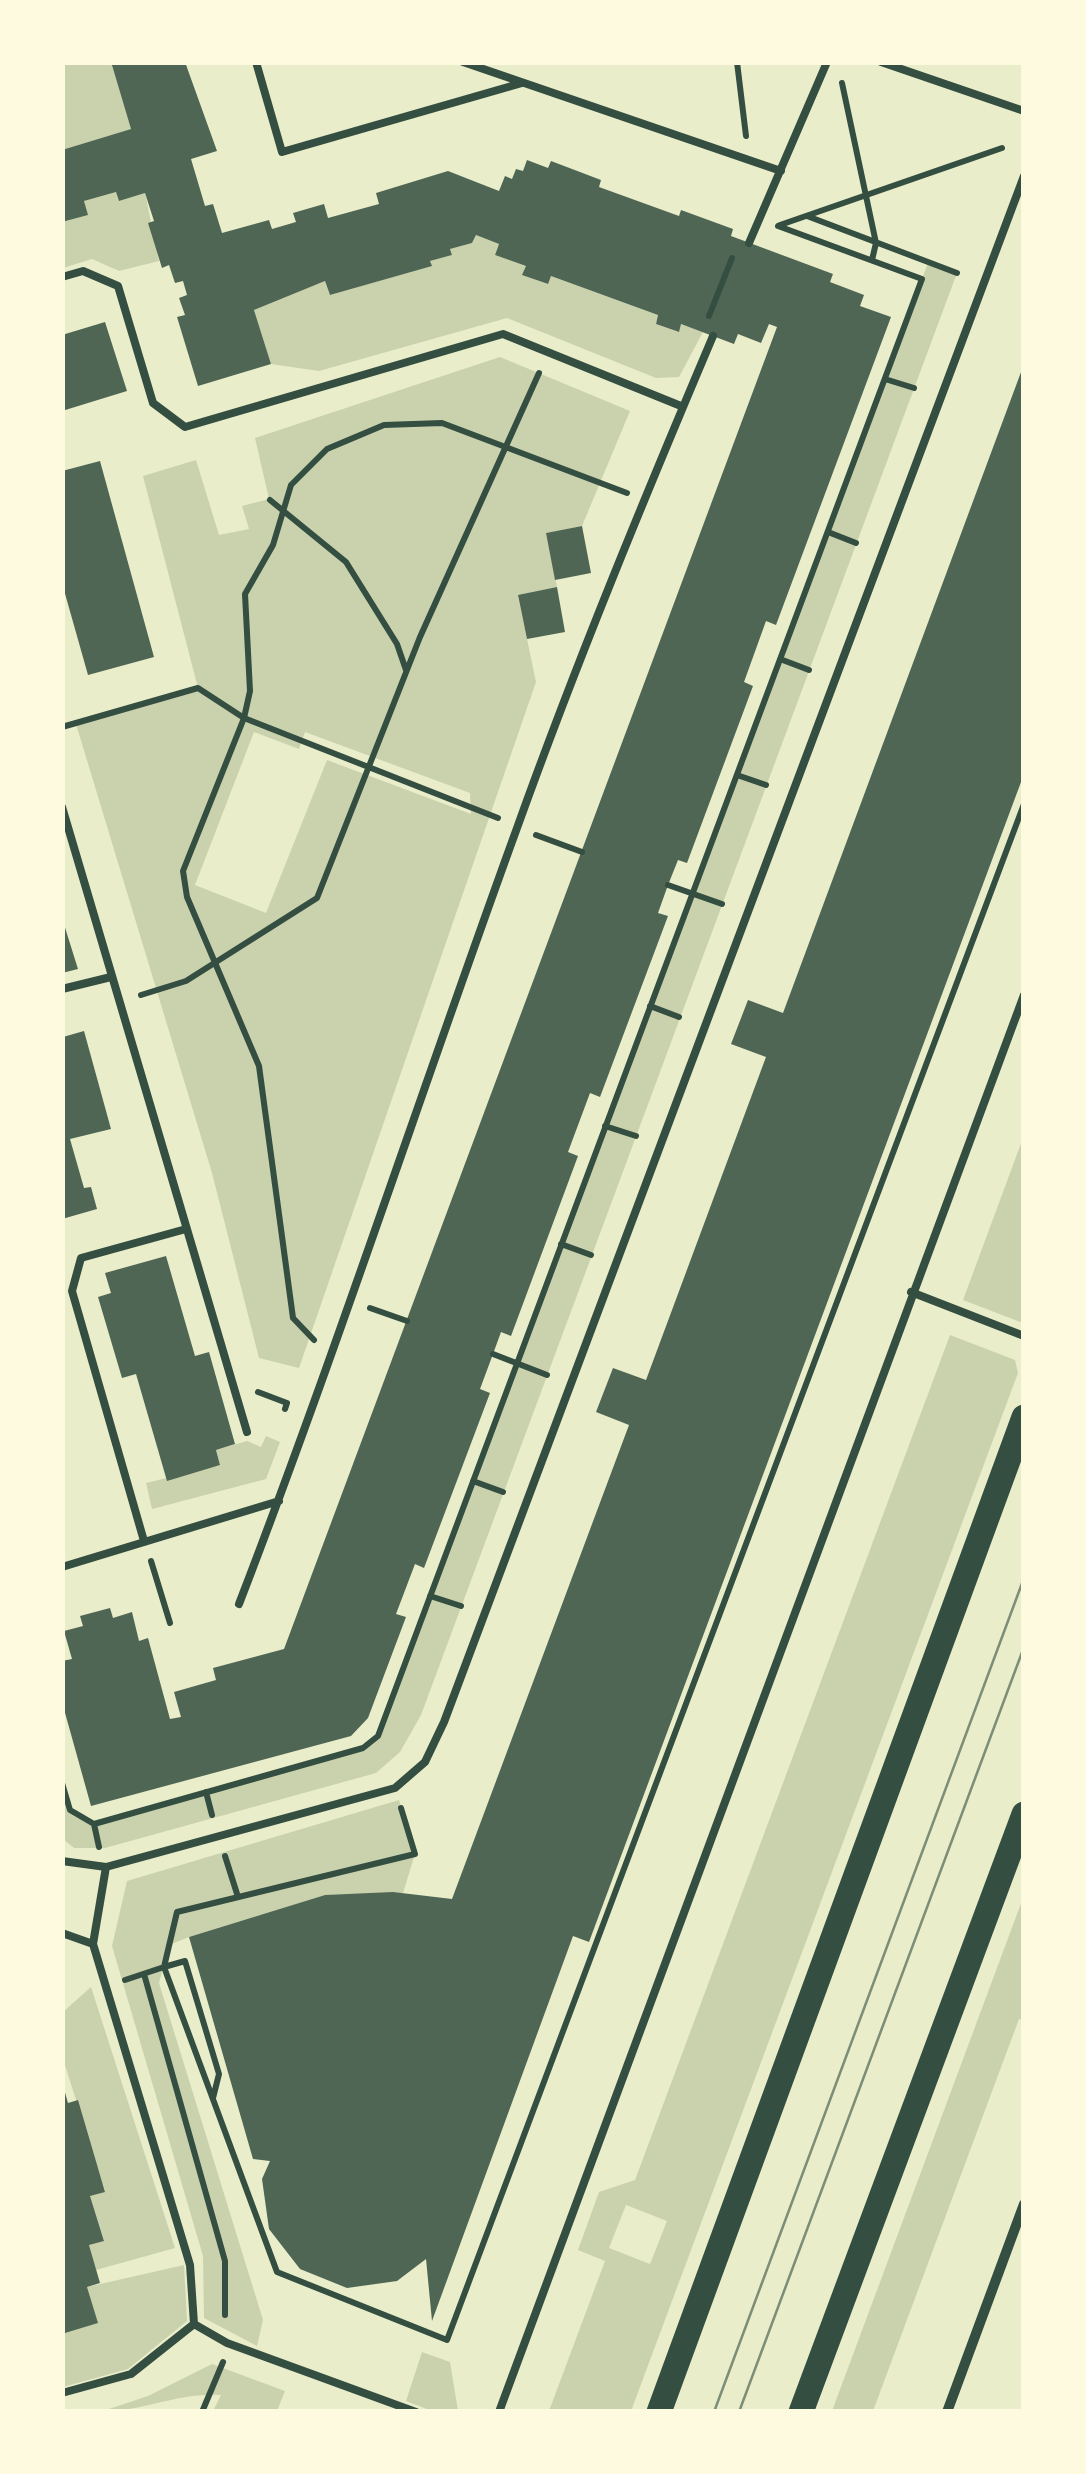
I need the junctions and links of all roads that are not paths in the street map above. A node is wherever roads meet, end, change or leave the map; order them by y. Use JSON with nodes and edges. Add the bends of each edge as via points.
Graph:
{"nodes":[{"id":1,"x":256,"y":62,"type":"edge"},
{"id":2,"x":463,"y":62,"type":"edge"},
{"id":3,"x":826,"y":62,"type":"edge"},
{"id":4,"x":880,"y":62,"type":"edge"},
{"id":5,"x":522,"y":83,"type":"junction"},
{"id":6,"x":1024,"y":111,"type":"edge"},
{"id":7,"x":781,"y":171,"type":"junction"},
{"id":8,"x":1024,"y":176,"type":"edge"},
{"id":9,"x":749,"y":243,"type":"dead end"},
{"id":10,"x":62,"y":277,"type":"edge"},
{"id":11,"x":713,"y":336,"type":"dead end"},
{"id":12,"x":682,"y":406,"type":"junction"},
{"id":13,"x":62,"y":807,"type":"edge"},
{"id":14,"x":112,"y":976,"type":"junction"},
{"id":15,"x":62,"y":989,"type":"edge"},
{"id":16,"x":1024,"y":995,"type":"edge"},
{"id":17,"x":186,"y":1228,"type":"junction"},
{"id":18,"x":911,"y":1292,"type":"junction"},
{"id":19,"x":1024,"y":1336,"type":"edge"},
{"id":20,"x":1024,"y":1417,"type":"edge"},
{"id":21,"x":246,"y":1432,"type":"dead end"},
{"id":22,"x":279,"y":1501,"type":"junction"},
{"id":23,"x":144,"y":1541,"type":"junction"},
{"id":24,"x":62,"y":1567,"type":"edge"},
{"id":25,"x":239,"y":1604,"type":"dead end"},
{"id":26,"x":1024,"y":1814,"type":"edge"},
{"id":27,"x":62,"y":1862,"type":"edge"},
{"id":28,"x":106,"y":1867,"type":"junction"},
{"id":29,"x":62,"y":1933,"type":"edge"},
{"id":30,"x":93,"y":1944,"type":"junction"},
{"id":31,"x":1024,"y":2204,"type":"edge"},
{"id":32,"x":194,"y":2324,"type":"junction"},
{"id":33,"x":62,"y":2393,"type":"edge"},
{"id":34,"x":416,"y":2412,"type":"edge"},
{"id":35,"x":499,"y":2412,"type":"edge"},
{"id":36,"x":659,"y":2412,"type":"edge"},
{"id":37,"x":801,"y":2412,"type":"edge"},
{"id":38,"x":947,"y":2412,"type":"edge"}],
"edges":[{"from":1,"to":5,"type":"lane","via":[[282,152]]},
{"from":2,"to":5,"type":"lane"},
{"from":3,"to":7,"type":"lane"},
{"from":4,"to":6,"type":"lane"},
{"from":5,"to":7,"type":"lane"},
{"from":7,"to":9,"type":"lane"},
{"from":8,"to":28,"type":"lane","via":[[425,1762],[395,1788]]},
{"from":10,"to":12,"type":"lane","via":[[83,271],[118,286],[152,402],[185,426],[503,334]]},
{"from":11,"to":12,"type":"lane"},
{"from":12,"to":22,"type":"lane","via":[[516,828]]},
{"from":13,"to":14,"type":"lane"},
{"from":14,"to":15,"type":"lane"},
{"from":14,"to":17,"type":"lane"},
{"from":16,"to":18,"type":"lane"},
{"from":17,"to":21,"type":"lane"},
{"from":17,"to":23,"type":"lane","via":[[82,1258],[72,1290]]},
{"from":18,"to":19,"type":"lane"},
{"from":18,"to":35,"type":"lane"},
{"from":20,"to":36,"type":"main road"},
{"from":22,"to":23,"type":"lane"},
{"from":22,"to":25,"type":"lane"},
{"from":23,"to":24,"type":"lane"},
{"from":26,"to":37,"type":"main road"},
{"from":27,"to":28,"type":"lane"},
{"from":28,"to":30,"type":"lane"},
{"from":29,"to":30,"type":"lane"},
{"from":30,"to":32,"type":"lane","via":[[190,2264]]},
{"from":31,"to":38,"type":"street"},
{"from":32,"to":33,"type":"lane","via":[[130,2374]]},
{"from":32,"to":34,"type":"lane","via":[[227,2344]]}]}
